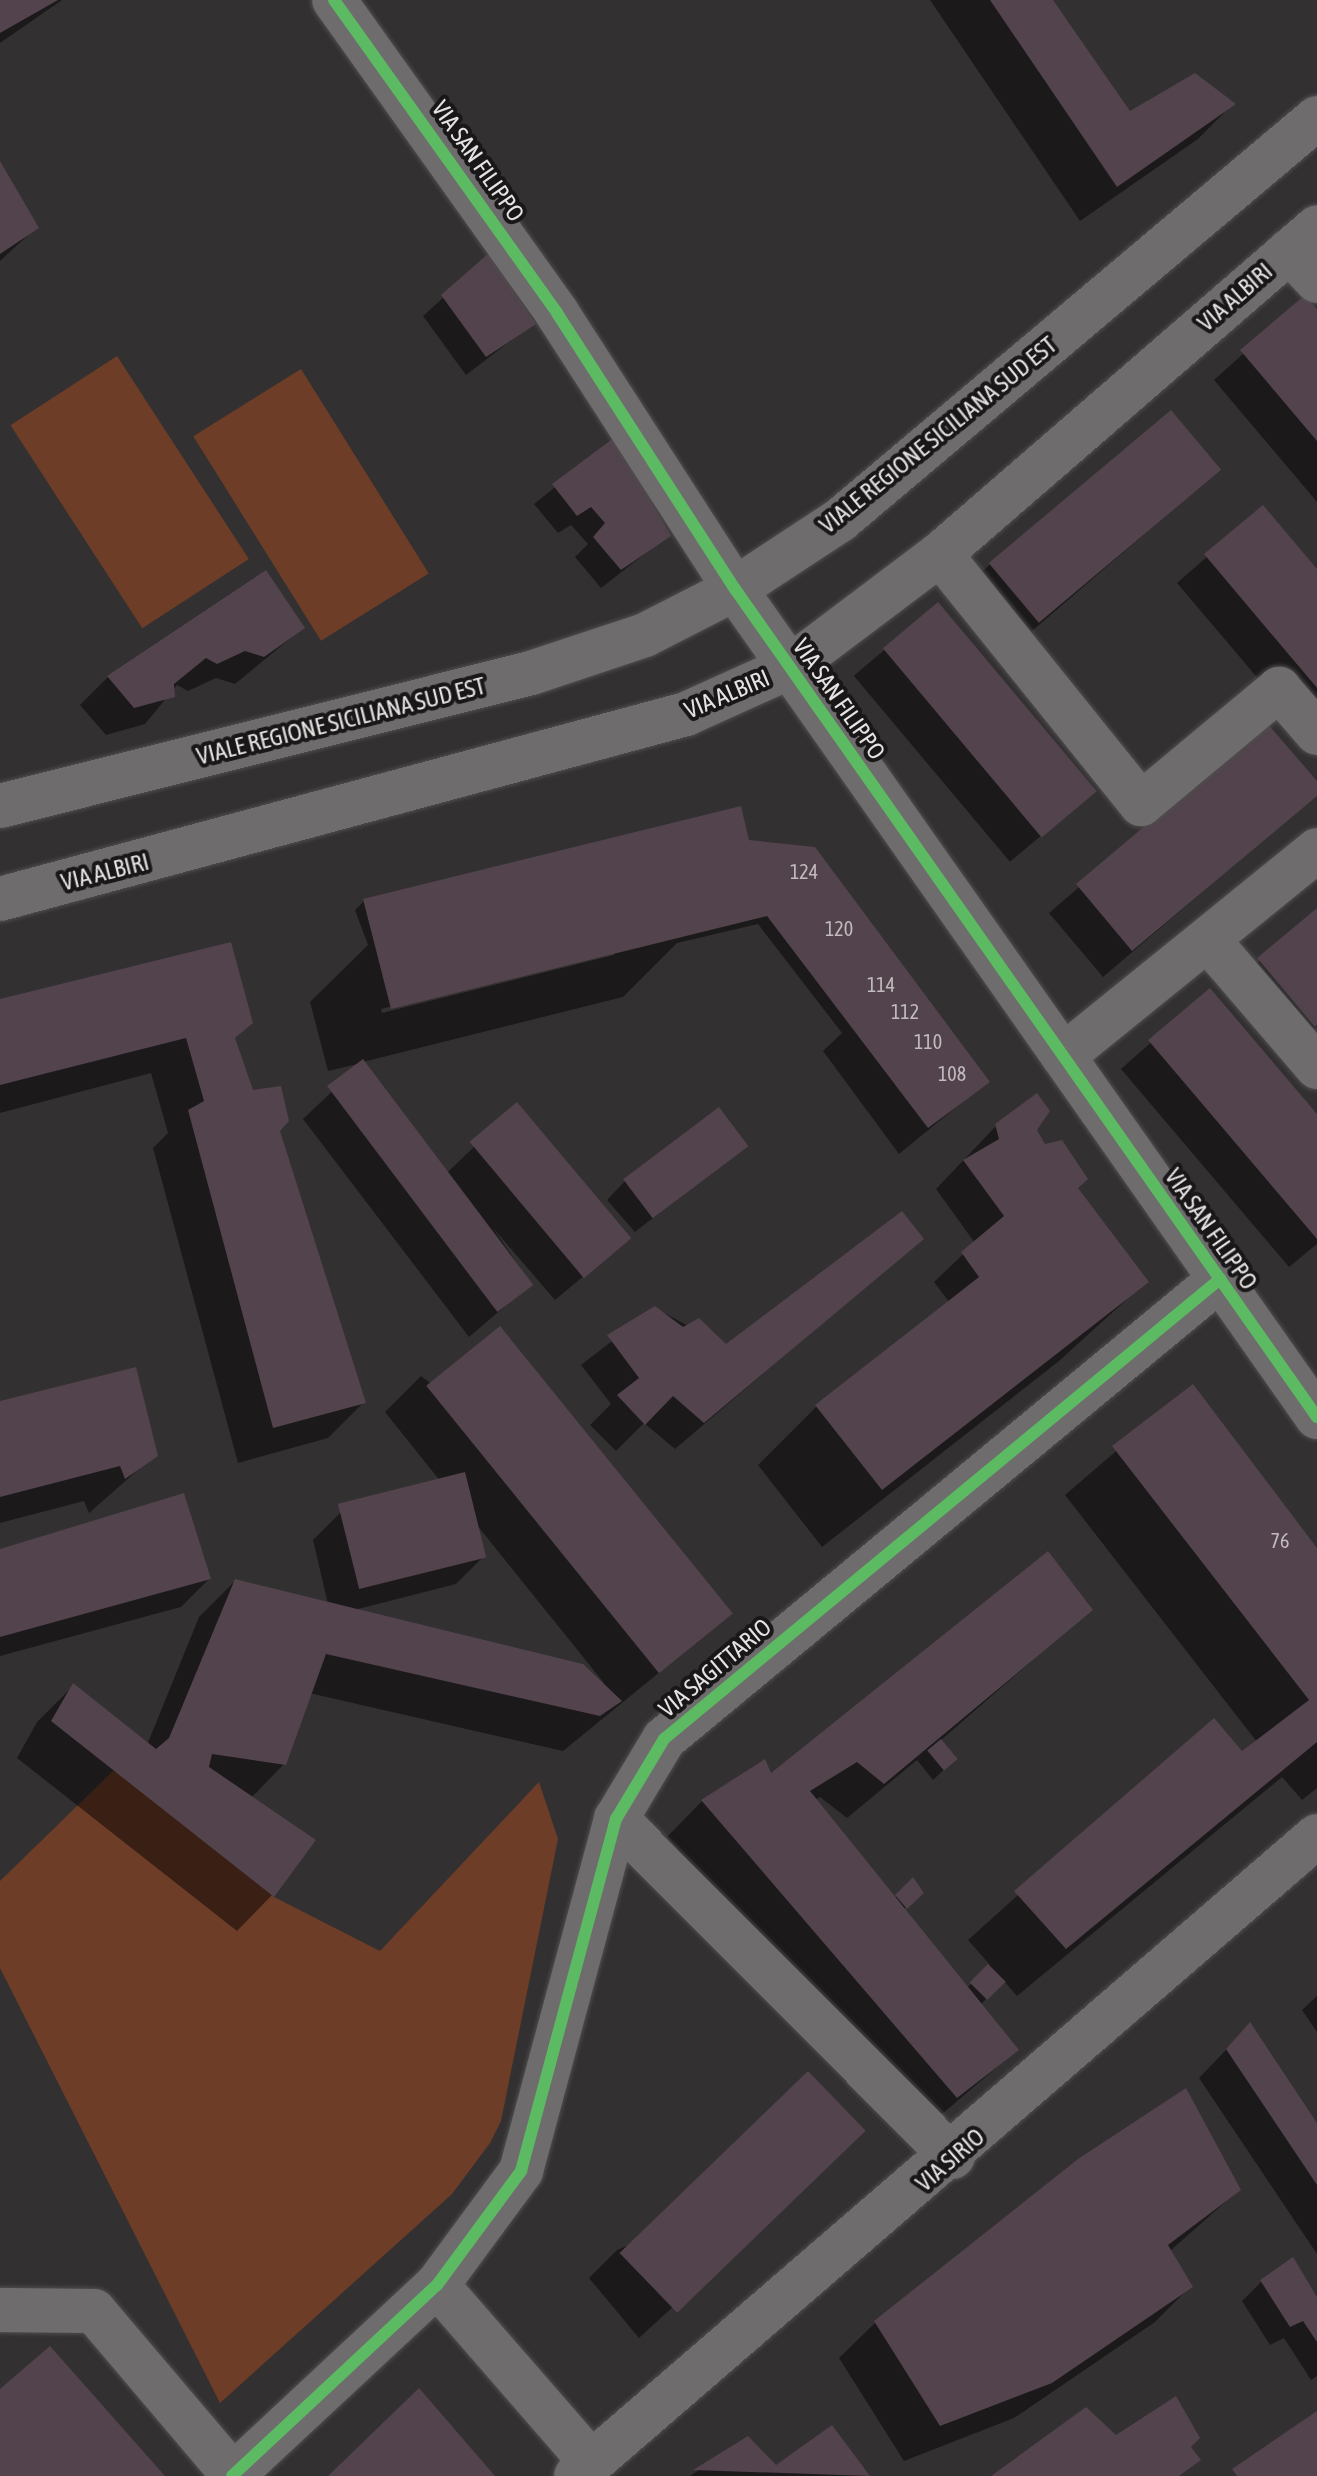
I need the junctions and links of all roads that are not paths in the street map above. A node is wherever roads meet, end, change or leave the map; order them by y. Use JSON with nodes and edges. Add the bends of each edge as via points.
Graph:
{"nodes":[{"id":1,"x":334,"y":0,"type":"edge"},
{"id":2,"x":1317,"y":118,"type":"edge"},
{"id":3,"x":1308,"y":253,"type":"edge"},
{"id":4,"x":940,"y":554,"type":"junction"},
{"id":5,"x":735,"y":589,"type":"junction"},
{"id":6,"x":790,"y":667,"type":"junction"},
{"id":7,"x":1317,"y":733,"type":"edge"},
{"id":8,"x":0,"y":806,"type":"edge"},
{"id":9,"x":1317,"y":850,"type":"edge"},
{"id":10,"x":0,"y":899,"type":"edge"},
{"id":11,"x":1209,"y":941,"type":"junction"},
{"id":12,"x":1063,"y":1056,"type":"junction"},
{"id":13,"x":1317,"y":1067,"type":"edge"},
{"id":14,"x":1220,"y":1279,"type":"junction"},
{"id":15,"x":1317,"y":1417,"type":"edge"},
{"id":16,"x":616,"y":1819,"type":"junction"},
{"id":17,"x":1317,"y":1836,"type":"edge"},
{"id":18,"x":953,"y":2157,"type":"junction"},
{"id":19,"x":437,"y":2285,"type":"junction"},
{"id":20,"x":0,"y":2310,"type":"edge"},
{"id":21,"x":584,"y":2469,"type":"edge"},
{"id":22,"x":233,"y":2476,"type":"edge"}],
"edges":[{"from":1,"to":5,"type":"street","name":"VIA SAN FILIPPO","via":[[557,313]]},
{"from":2,"to":5,"type":"street","name":"VIALE REGIONE SICILIANA SUD EST","via":[[840,520]]},
{"from":3,"to":4,"type":"street","name":"VIA ALBIRI"},
{"from":4,"to":6,"type":"street","name":"VIA ALBIRI"},
{"from":4,"to":7,"type":"street","via":[[1141,804],[1279,689]]},
{"from":5,"to":6,"type":"street","name":"VIA SAN FILIPPO"},
{"from":5,"to":8,"type":"street","name":"VIALE REGIONE SICILIANA SUD EST","via":[[645,635],[531,673]]},
{"from":6,"to":10,"type":"street","name":"VIA ALBIRI","via":[[686,714]]},
{"from":6,"to":12,"type":"street","name":"VIA SAN FILIPPO"},
{"from":9,"to":11,"type":"street"},
{"from":11,"to":12,"type":"street"},
{"from":11,"to":13,"type":"street"},
{"from":12,"to":14,"type":"street","name":"VIA SAN FILIPPO"},
{"from":14,"to":15,"type":"street","name":"VIA SAN FILIPPO"},
{"from":14,"to":16,"type":"street","name":"VIA SAGITTARIO","via":[[664,1739]]},
{"from":16,"to":18,"type":"street"},
{"from":16,"to":19,"type":"street","name":"VIA SAGITTARIO","via":[[521,2171]]},
{"from":17,"to":18,"type":"street","name":"VIA SIRIO"},
{"from":18,"to":21,"type":"street","name":"VIA SIRIO"},
{"from":19,"to":21,"type":"street"},
{"from":19,"to":22,"type":"street","name":"VIA SAGITTARIO"},
{"from":20,"to":22,"type":"street","via":[[94,2311]]}]}
